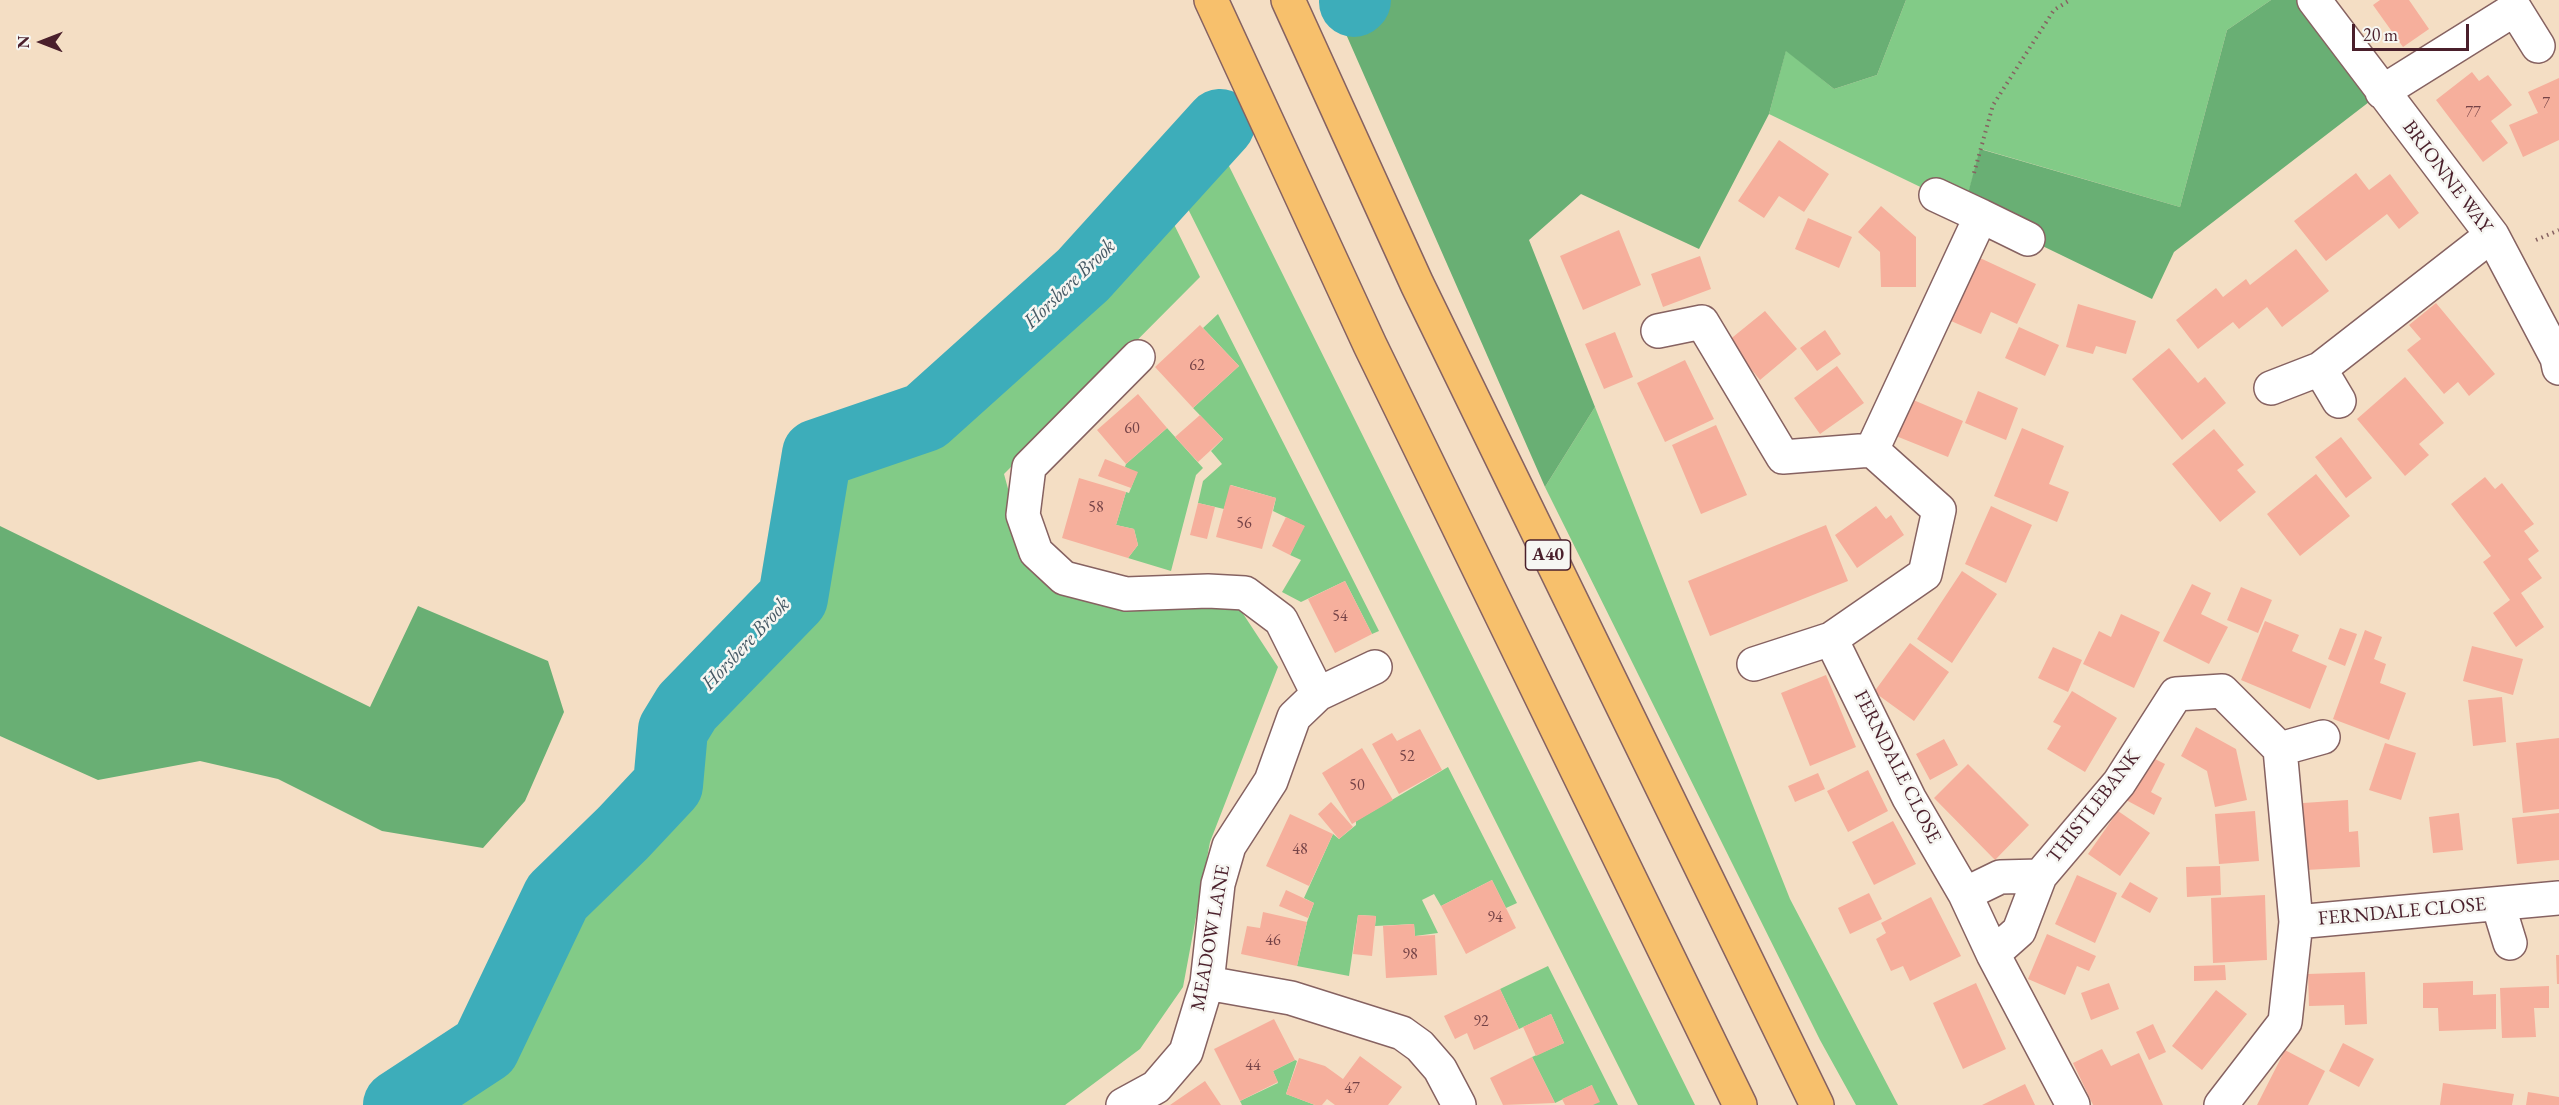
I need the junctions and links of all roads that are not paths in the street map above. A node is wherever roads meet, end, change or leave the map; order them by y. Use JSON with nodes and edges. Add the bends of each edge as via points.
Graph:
{"nodes":[{"id":1,"x":1211,"y":0,"type":"edge"},
{"id":2,"x":1288,"y":0,"type":"edge"},
{"id":3,"x":2314,"y":0,"type":"edge"},
{"id":4,"x":2538,"y":46,"type":"dead end"},
{"id":5,"x":2382,"y":92,"type":"junction"},
{"id":6,"x":2492,"y":235,"type":"junction"},
{"id":7,"x":2028,"y":239,"type":"dead end"},
{"id":8,"x":1658,"y":332,"type":"dead end"},
{"id":9,"x":1138,"y":357,"type":"dead end"},
{"id":10,"x":2559,"y":368,"type":"edge"},
{"id":11,"x":2320,"y":369,"type":"junction"},
{"id":12,"x":2271,"y":388,"type":"dead end"},
{"id":13,"x":2339,"y":401,"type":"dead end"},
{"id":14,"x":1872,"y":450,"type":"junction"},
{"id":15,"x":1831,"y":639,"type":"junction"},
{"id":16,"x":1754,"y":664,"type":"dead end"},
{"id":17,"x":1375,"y":667,"type":"dead end"},
{"id":18,"x":1318,"y":694,"type":"junction"},
{"id":19,"x":2323,"y":737,"type":"dead end"},
{"id":20,"x":2280,"y":749,"type":"junction"},
{"id":21,"x":2040,"y":876,"type":"junction"},
{"id":22,"x":1965,"y":894,"type":"junction"},
{"id":23,"x":2559,"y":898,"type":"edge"},
{"id":24,"x":2498,"y":904,"type":"junction"},
{"id":25,"x":2296,"y":922,"type":"junction"},
{"id":26,"x":2510,"y":943,"type":"dead end"},
{"id":27,"x":1993,"y":954,"type":"junction"},
{"id":28,"x":1207,"y":983,"type":"junction"},
{"id":29,"x":1123,"y":1105,"type":"edge"},
{"id":30,"x":1459,"y":1105,"type":"edge"},
{"id":31,"x":1740,"y":1105,"type":"edge"},
{"id":32,"x":1817,"y":1105,"type":"edge"},
{"id":33,"x":2073,"y":1105,"type":"edge"},
{"id":34,"x":2221,"y":1105,"type":"edge"}],
"edges":[{"from":1,"to":31,"type":"highway","via":[[1375,356]]},
{"from":2,"to":32,"type":"highway","number":"A40","via":[[1417,284]]},
{"from":3,"to":5,"type":"street","name":"BRIONNE WAY"},
{"from":4,"to":5,"type":"street","via":[[2515,9]]},
{"from":5,"to":6,"type":"street","name":"BRIONNE WAY"},
{"from":6,"to":10,"type":"street","name":"BRIONNE WAY"},
{"from":6,"to":11,"type":"street"},
{"from":7,"to":14,"type":"street","via":[[1960,206]]},
{"from":8,"to":14,"type":"street","via":[[1702,322],[1783,457]]},
{"from":9,"to":18,"type":"street","via":[[1029,467],[1023,515],[1036,552],[1064,578],[1126,594],[1245,593],[1281,620]]},
{"from":11,"to":12,"type":"street"},
{"from":11,"to":13,"type":"street"},
{"from":14,"to":15,"type":"street","via":[[1939,510],[1925,574]]},
{"from":15,"to":16,"type":"street"},
{"from":15,"to":22,"type":"street","name":"FERNDALE CLOSE","via":[[1909,798]]},
{"from":17,"to":18,"type":"street","name":"MEADOW LANE"},
{"from":18,"to":28,"type":"street","name":"MEADOW LANE","via":[[1294,717],[1271,781],[1229,846],[1218,884]]},
{"from":19,"to":20,"type":"street"},
{"from":20,"to":21,"type":"street","name":"THISTLEBANK","via":[[2222,691],[2176,694],[2119,783]]},
{"from":20,"to":25,"type":"street"},
{"from":21,"to":22,"type":"street","via":[[2000,877]]},
{"from":21,"to":27,"type":"street","via":[[2019,931]]},
{"from":22,"to":27,"type":"street","name":"FERNDALE CLOSE"},
{"from":23,"to":24,"type":"street","name":"FERNDALE CLOSE"},
{"from":24,"to":25,"type":"street","name":"FERNDALE CLOSE"},
{"from":24,"to":26,"type":"street","name":"FERNDALE CLOSE"},
{"from":25,"to":34,"type":"street","name":"FERNDALE CLOSE","via":[[2285,1022]]},
{"from":27,"to":33,"type":"street","name":"FERNDALE CLOSE"},
{"from":28,"to":29,"type":"street","name":"MEADOW LANE","via":[[1186,1052],[1156,1087]]},
{"from":28,"to":30,"type":"street","via":[[1291,998],[1402,1033],[1440,1069]]}]}
